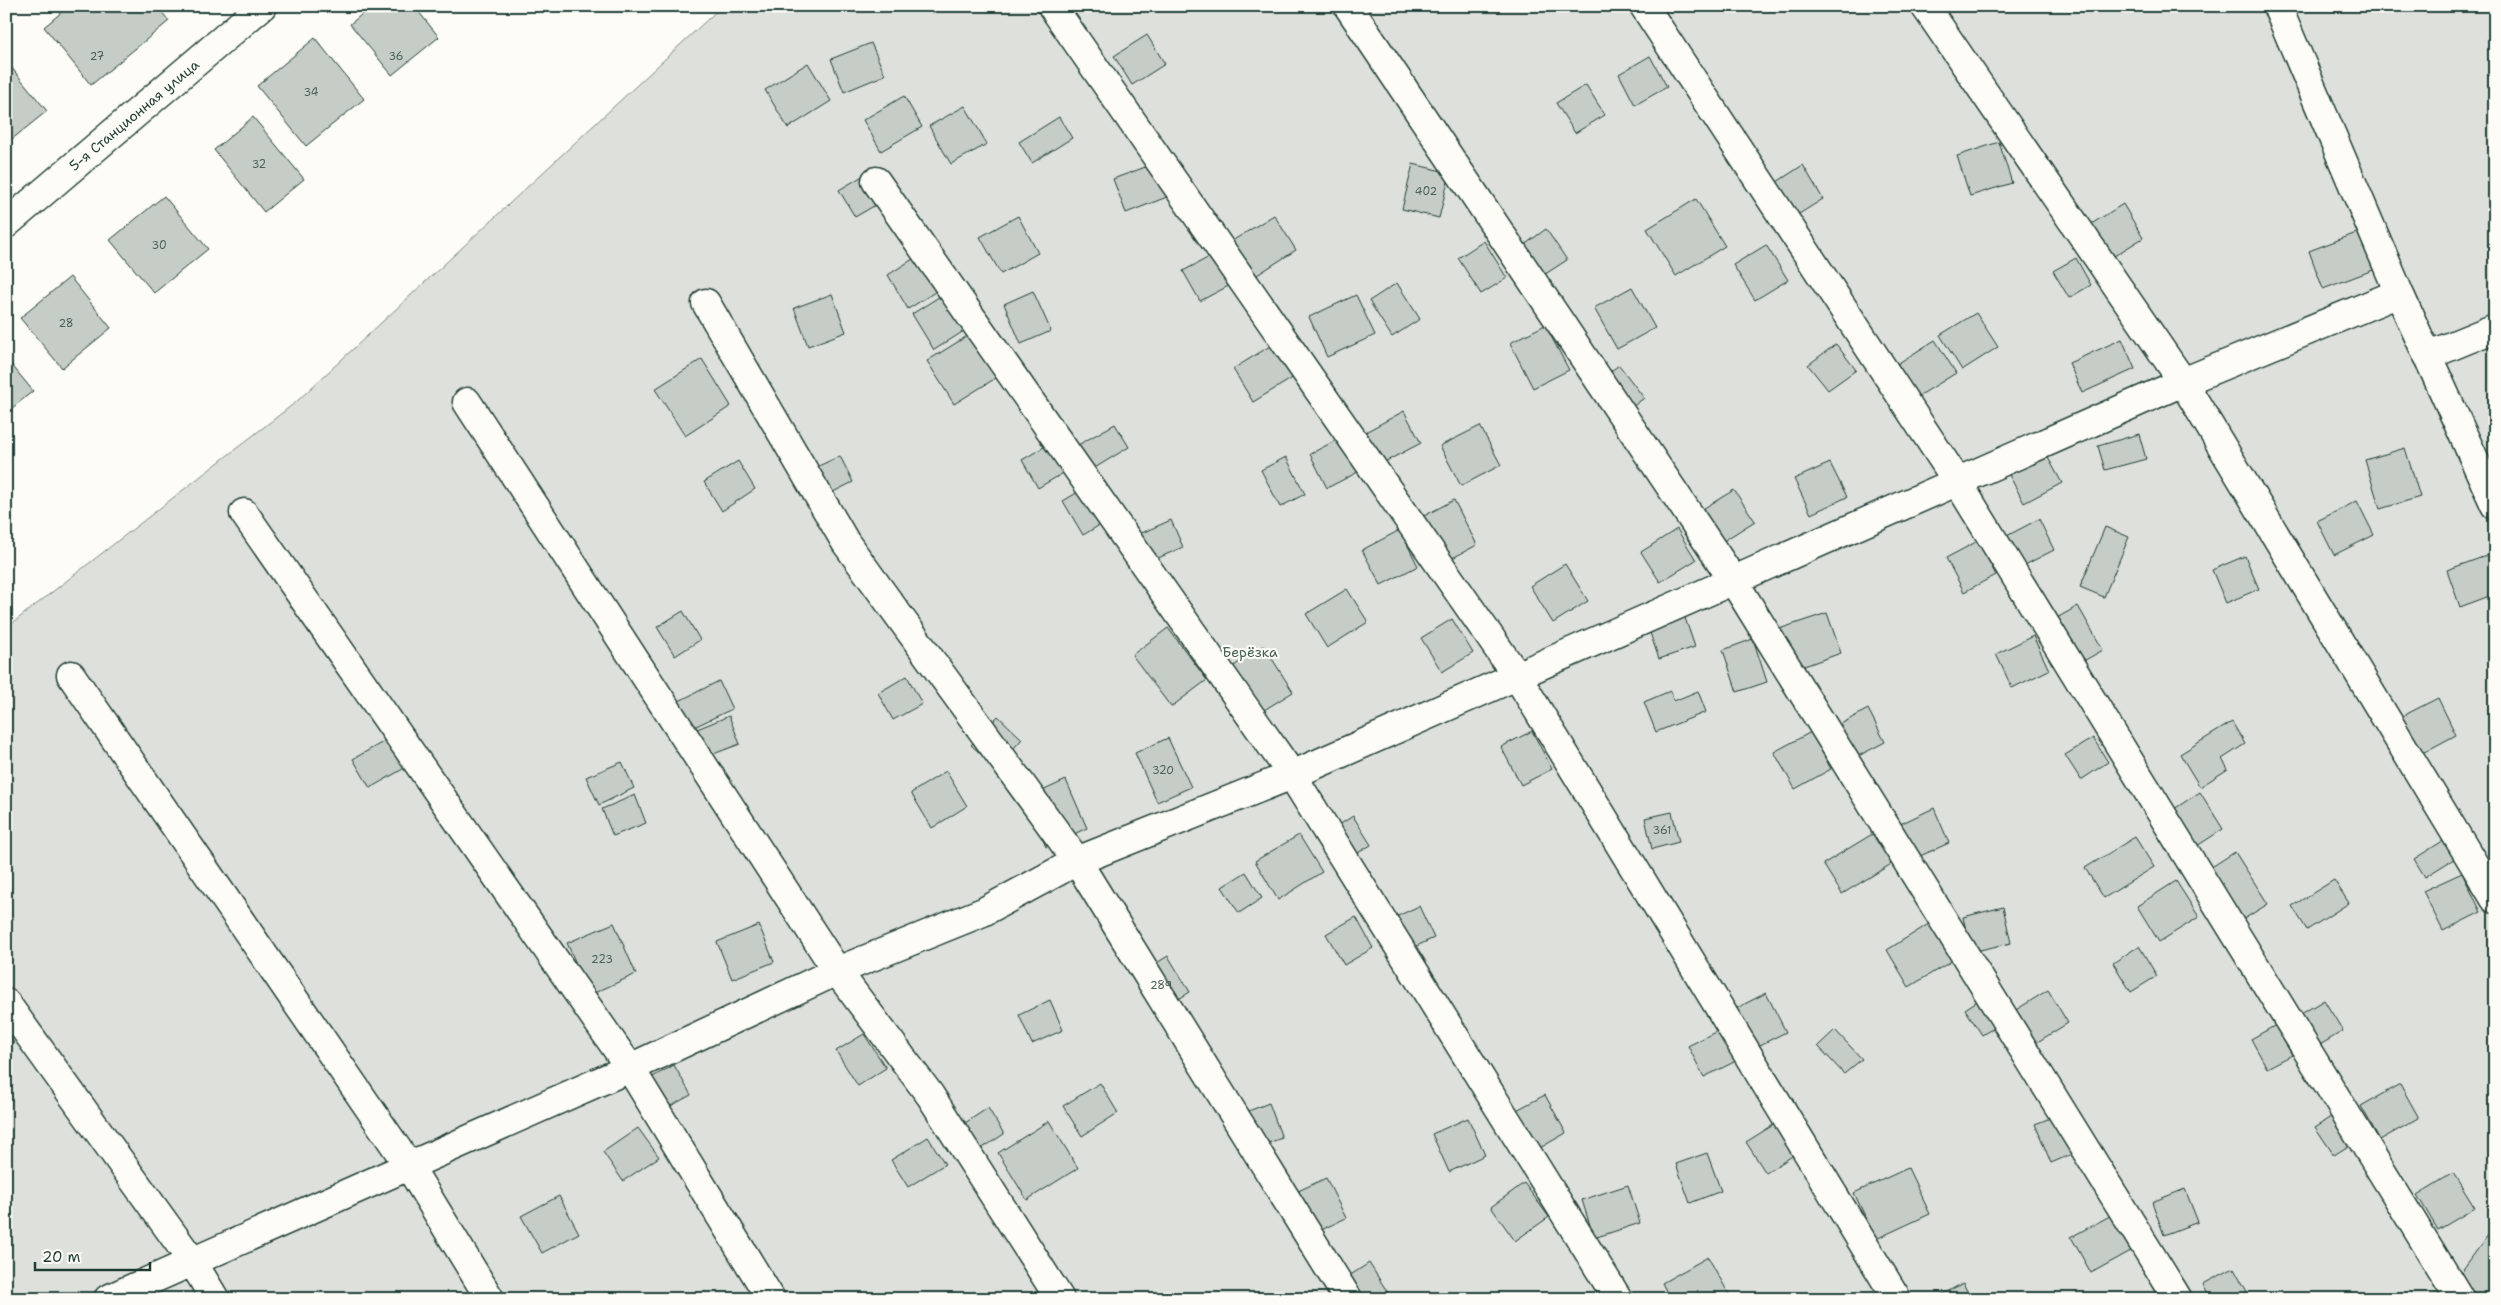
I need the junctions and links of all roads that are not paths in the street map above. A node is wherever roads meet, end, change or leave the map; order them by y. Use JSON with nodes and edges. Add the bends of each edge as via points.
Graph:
{"nodes":[{"id":1,"x":262,"y":6,"type":"edge"},
{"id":2,"x":1052,"y":6,"type":"edge"},
{"id":3,"x":1348,"y":6,"type":"edge"},
{"id":4,"x":1644,"y":6,"type":"edge"},
{"id":5,"x":1925,"y":6,"type":"edge"},
{"id":6,"x":2277,"y":6,"type":"edge"},
{"id":7,"x":876,"y":181,"type":"dead end"},
{"id":8,"x":6,"y":224,"type":"edge"},
{"id":9,"x":2399,"y":293,"type":"junction"},
{"id":10,"x":706,"y":303,"type":"dead end"},
{"id":11,"x":2495,"y":328,"type":"edge"},
{"id":12,"x":2427,"y":356,"type":"junction"},
{"id":13,"x":2183,"y":382,"type":"junction"},
{"id":14,"x":467,"y":402,"type":"dead end"},
{"id":15,"x":1958,"y":481,"type":"junction"},
{"id":16,"x":2495,"y":504,"type":"edge"},
{"id":17,"x":244,"y":513,"type":"dead end"},
{"id":18,"x":1733,"y":580,"type":"junction"},
{"id":19,"x":71,"y":676,"type":"dead end"},
{"id":20,"x":1517,"y":676,"type":"junction"},
{"id":21,"x":1292,"y":775,"type":"junction"},
{"id":22,"x":1077,"y":861,"type":"junction"},
{"id":23,"x":2495,"y":899,"type":"edge"},
{"id":24,"x":837,"y":971,"type":"junction"},
{"id":25,"x":6,"y":1003,"type":"edge"},
{"id":26,"x":630,"y":1068,"type":"junction"},
{"id":27,"x":409,"y":1166,"type":"junction"},
{"id":28,"x":192,"y":1261,"type":"junction"},
{"id":29,"x":108,"y":1299,"type":"edge"},
{"id":30,"x":215,"y":1299,"type":"edge"},
{"id":31,"x":490,"y":1299,"type":"edge"},
{"id":32,"x":771,"y":1299,"type":"edge"},
{"id":33,"x":1060,"y":1299,"type":"edge"},
{"id":34,"x":1348,"y":1299,"type":"edge"},
{"id":35,"x":1618,"y":1299,"type":"edge"},
{"id":36,"x":1897,"y":1299,"type":"edge"},
{"id":37,"x":2178,"y":1299,"type":"edge"},
{"id":38,"x":2460,"y":1299,"type":"edge"}],
"edges":[{"from":1,"to":8,"type":"street","name":"5-я Станционная улица"},
{"from":2,"to":20,"type":"street"},
{"from":3,"to":18,"type":"street"},
{"from":4,"to":15,"type":"street"},
{"from":5,"to":13,"type":"street"},
{"from":6,"to":9,"type":"street"},
{"from":7,"to":21,"type":"street"},
{"from":9,"to":12,"type":"street"},
{"from":9,"to":13,"type":"street"},
{"from":10,"to":22,"type":"street","via":[[846,543]]},
{"from":11,"to":12,"type":"street"},
{"from":12,"to":16,"type":"street"},
{"from":13,"to":15,"type":"street"},
{"from":13,"to":23,"type":"street"},
{"from":14,"to":24,"type":"street"},
{"from":15,"to":18,"type":"street"},
{"from":15,"to":38,"type":"street"},
{"from":17,"to":26,"type":"street"},
{"from":18,"to":20,"type":"street"},
{"from":18,"to":37,"type":"street"},
{"from":19,"to":27,"type":"street"},
{"from":20,"to":21,"type":"street"},
{"from":20,"to":36,"type":"street"},
{"from":21,"to":22,"type":"street"},
{"from":21,"to":35,"type":"street"},
{"from":22,"to":24,"type":"street","via":[[983,912]]},
{"from":22,"to":34,"type":"street"},
{"from":24,"to":26,"type":"street"},
{"from":24,"to":33,"type":"street","via":[[930,1095]]},
{"from":25,"to":28,"type":"street"},
{"from":26,"to":27,"type":"street"},
{"from":26,"to":32,"type":"street"},
{"from":27,"to":28,"type":"street"},
{"from":27,"to":31,"type":"street"},
{"from":28,"to":29,"type":"street"},
{"from":28,"to":30,"type":"street"}]}
